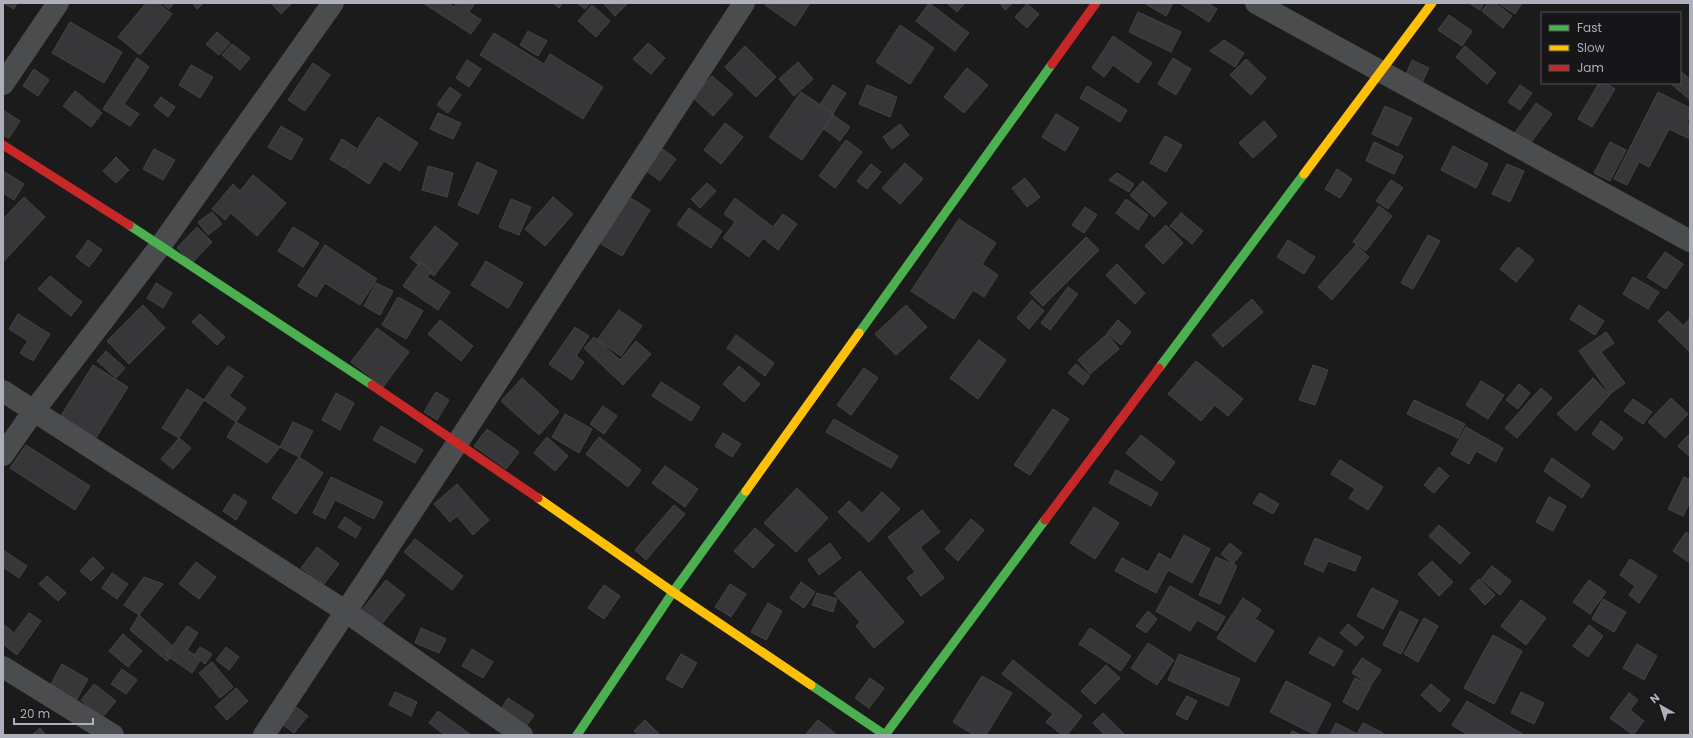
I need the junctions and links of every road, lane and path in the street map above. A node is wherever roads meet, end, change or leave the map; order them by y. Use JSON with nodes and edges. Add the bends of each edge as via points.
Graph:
{"nodes":[{"id":1,"x":58,"y":3,"type":"edge"},
{"id":2,"x":333,"y":3,"type":"edge"},
{"id":3,"x":744,"y":3,"type":"edge"},
{"id":4,"x":1096,"y":3,"type":"edge"},
{"id":5,"x":1256,"y":3,"type":"edge"},
{"id":6,"x":1432,"y":3,"type":"edge"},
{"id":7,"x":1381,"y":72,"type":"junction"},
{"id":8,"x":3,"y":84,"type":"edge"},
{"id":9,"x":3,"y":145,"type":"edge"},
{"id":10,"x":1690,"y":241,"type":"edge"},
{"id":11,"x":161,"y":245,"type":"junction"},
{"id":12,"x":3,"y":391,"type":"edge"},
{"id":13,"x":33,"y":412,"type":"junction"},
{"id":14,"x":458,"y":442,"type":"junction"},
{"id":15,"x":3,"y":456,"type":"edge"},
{"id":16,"x":672,"y":592,"type":"junction"},
{"id":17,"x":345,"y":611,"type":"junction"},
{"id":18,"x":3,"y":667,"type":"edge"},
{"id":19,"x":113,"y":735,"type":"edge"},
{"id":20,"x":264,"y":735,"type":"edge"},
{"id":21,"x":522,"y":735,"type":"edge"},
{"id":22,"x":576,"y":735,"type":"edge"},
{"id":23,"x":885,"y":735,"type":"edge"}],
"edges":[{"from":1,"to":8,"type":"street"},
{"from":2,"to":11,"type":"street"},
{"from":3,"to":14,"type":"street"},
{"from":4,"to":16,"type":"street"},
{"from":5,"to":7,"type":"street"},
{"from":6,"to":7,"type":"street"},
{"from":7,"to":10,"type":"street"},
{"from":7,"to":23,"type":"street"},
{"from":9,"to":11,"type":"street"},
{"from":11,"to":13,"type":"street"},
{"from":11,"to":14,"type":"street"},
{"from":12,"to":13,"type":"street"},
{"from":13,"to":15,"type":"street"},
{"from":13,"to":17,"type":"street"},
{"from":14,"to":16,"type":"street"},
{"from":14,"to":17,"type":"street"},
{"from":16,"to":22,"type":"street"},
{"from":16,"to":23,"type":"street"},
{"from":17,"to":20,"type":"street"},
{"from":17,"to":21,"type":"street"},
{"from":18,"to":19,"type":"street"}]}
